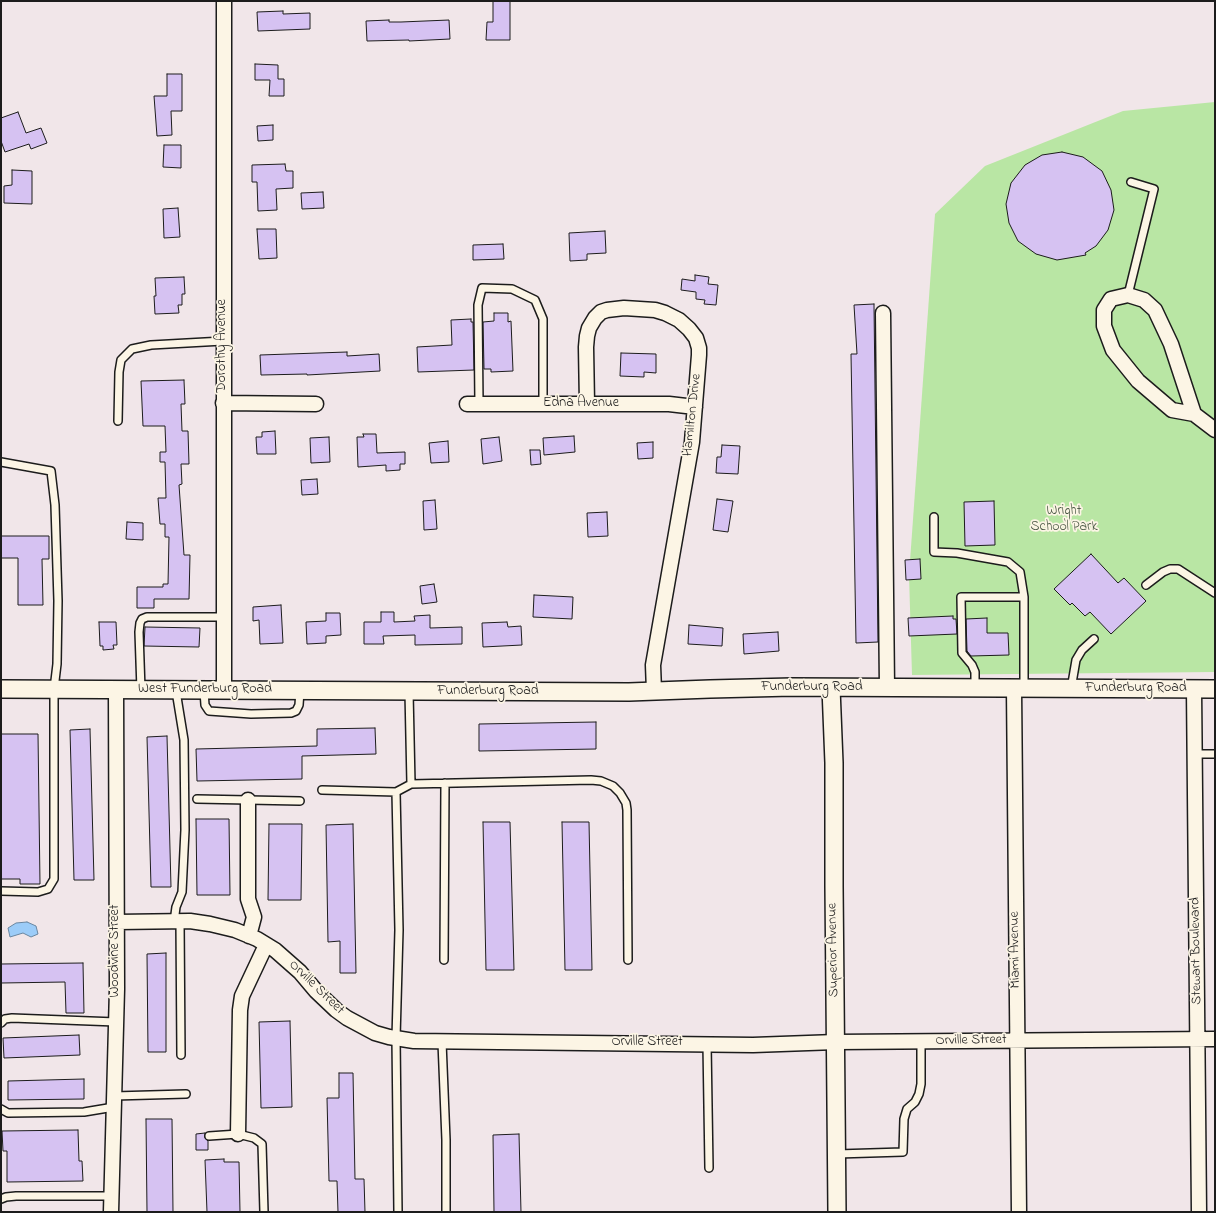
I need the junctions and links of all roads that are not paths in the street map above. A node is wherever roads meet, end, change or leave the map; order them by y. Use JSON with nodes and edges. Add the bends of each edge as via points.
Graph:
{"nodes":[{"id":1,"x":224,"y":1,"type":"edge"},
{"id":2,"x":1131,"y":182,"type":"dead end"},
{"id":3,"x":1128,"y":295,"type":"junction"},
{"id":4,"x":883,"y":313,"type":"dead end"},
{"id":5,"x":223,"y":341,"type":"junction"},
{"id":6,"x":223,"y":403,"type":"junction"},
{"id":7,"x":316,"y":404,"type":"dead end"},
{"id":8,"x":473,"y":404,"type":"joint"},
{"id":9,"x":543,"y":404,"type":"junction"},
{"id":10,"x":587,"y":404,"type":"junction"},
{"id":11,"x":695,"y":407,"type":"junction"},
{"id":12,"x":1194,"y":414,"type":"junction"},
{"id":13,"x":118,"y":421,"type":"dead end"},
{"id":14,"x":1215,"y":430,"type":"edge"},
{"id":15,"x":1,"y":462,"type":"edge"},
{"id":16,"x":934,"y":518,"type":"dead end"},
{"id":17,"x":1146,"y":585,"type":"dead end"},
{"id":18,"x":1215,"y":593,"type":"edge"},
{"id":19,"x":1024,"y":597,"type":"junction"},
{"id":20,"x":224,"y":617,"type":"junction"},
{"id":21,"x":1094,"y":639,"type":"dead end"},
{"id":22,"x":831,"y":688,"type":"junction"},
{"id":23,"x":887,"y":688,"type":"junction"},
{"id":24,"x":1,"y":689,"type":"edge"},
{"id":25,"x":54,"y":689,"type":"junction"},
{"id":26,"x":975,"y":689,"type":"junction"},
{"id":27,"x":1019,"y":689,"type":"junction"},
{"id":28,"x":1071,"y":689,"type":"junction"},
{"id":29,"x":1194,"y":689,"type":"junction"},
{"id":30,"x":1215,"y":689,"type":"edge"},
{"id":31,"x":116,"y":690,"type":"junction"},
{"id":32,"x":141,"y":690,"type":"junction"},
{"id":33,"x":176,"y":690,"type":"junction"},
{"id":34,"x":204,"y":691,"type":"junction"},
{"id":35,"x":224,"y":691,"type":"junction"},
{"id":36,"x":300,"y":691,"type":"junction"},
{"id":37,"x":654,"y":691,"type":"junction"},
{"id":38,"x":409,"y":692,"type":"junction"},
{"id":39,"x":1195,"y":754,"type":"junction"},
{"id":40,"x":1215,"y":754,"type":"edge"},
{"id":41,"x":445,"y":783,"type":"junction"},
{"id":42,"x":411,"y":784,"type":"junction"},
{"id":43,"x":322,"y":790,"type":"dead end"},
{"id":44,"x":396,"y":792,"type":"junction"},
{"id":45,"x":197,"y":799,"type":"dead end"},
{"id":46,"x":248,"y":800,"type":"junction"},
{"id":47,"x":300,"y":801,"type":"dead end"},
{"id":48,"x":1,"y":891,"type":"edge"},
{"id":49,"x":117,"y":922,"type":"junction"},
{"id":50,"x":177,"y":922,"type":"junction"},
{"id":51,"x":249,"y":936,"type":"junction"},
{"id":52,"x":266,"y":945,"type":"junction"},
{"id":53,"x":444,"y":960,"type":"dead end"},
{"id":54,"x":628,"y":960,"type":"dead end"},
{"id":55,"x":116,"y":1022,"type":"junction"},
{"id":56,"x":1,"y":1023,"type":"edge"},
{"id":57,"x":396,"y":1038,"type":"junction"},
{"id":58,"x":1198,"y":1039,"type":"junction"},
{"id":59,"x":1215,"y":1039,"type":"edge"},
{"id":60,"x":1017,"y":1040,"type":"junction"},
{"id":61,"x":921,"y":1041,"type":"junction"},
{"id":62,"x":442,"y":1042,"type":"junction"},
{"id":63,"x":836,"y":1042,"type":"junction"},
{"id":64,"x":708,"y":1044,"type":"junction"},
{"id":65,"x":181,"y":1055,"type":"dead end"},
{"id":66,"x":186,"y":1094,"type":"dead end"},
{"id":67,"x":114,"y":1101,"type":"junction"},
{"id":68,"x":1,"y":1109,"type":"edge"},
{"id":69,"x":238,"y":1134,"type":"junction"},
{"id":70,"x":209,"y":1136,"type":"dead end"},
{"id":71,"x":837,"y":1154,"type":"junction"},
{"id":72,"x":709,"y":1168,"type":"dead end"},
{"id":73,"x":112,"y":1196,"type":"junction"},
{"id":74,"x":1,"y":1199,"type":"edge"},
{"id":75,"x":111,"y":1212,"type":"edge"},
{"id":76,"x":264,"y":1212,"type":"edge"},
{"id":77,"x":398,"y":1212,"type":"edge"},
{"id":78,"x":446,"y":1212,"type":"edge"},
{"id":79,"x":837,"y":1212,"type":"edge"},
{"id":80,"x":1019,"y":1212,"type":"edge"},
{"id":81,"x":1199,"y":1212,"type":"edge"}],
"edges":[{"from":1,"to":5,"type":"street","name":"Dorothy Avenue"},
{"from":2,"to":3,"type":"lane","via":[[1154,189]]},
{"from":3,"to":12,"type":"street","via":[[1144,300],[1155,310],[1171,344]]},
{"from":3,"to":12,"type":"street","via":[[1111,299],[1104,310],[1104,326],[1113,350],[1138,381],[1172,410]]},
{"from":4,"to":23,"type":"street"},
{"from":5,"to":6,"type":"street","name":"Dorothy Avenue"},
{"from":5,"to":13,"type":"lane","via":[[151,345],[132,349],[122,360],[119,372]]},
{"from":6,"to":7,"type":"street"},
{"from":6,"to":20,"type":"street","name":"Dorothy Avenue"},
{"from":8,"to":9,"type":"street","name":"Edna Avenue"},
{"from":8,"to":9,"type":"lane","via":[[478,305],[482,288],[512,289],[535,300],[543,319]]},
{"from":9,"to":10,"type":"street","name":"Edna Avenue"},
{"from":10,"to":11,"type":"street","name":"Edna Avenue","via":[[669,404]]},
{"from":10,"to":11,"type":"street","name":"Hamilton Drive","via":[[586,347],[589,328],[602,312],[624,308],[665,313],[679,320],[696,338],[699,348]]},
{"from":11,"to":37,"type":"street","name":"Hamilton Drive","via":[[692,442],[653,665]]},
{"from":12,"to":14,"type":"street"},
{"from":15,"to":25,"type":"lane","via":[[51,471],[55,505],[58,601]]},
{"from":16,"to":19,"type":"lane","via":[[934,552],[1008,562],[1020,572]]},
{"from":17,"to":18,"type":"lane","via":[[1163,572],[1178,569]]},
{"from":19,"to":26,"type":"lane","via":[[961,597],[962,653],[975,672]]},
{"from":19,"to":27,"type":"lane"},
{"from":20,"to":32,"type":"lane","via":[[142,619],[139,632]]},
{"from":20,"to":35,"type":"street","name":"Dorothy Avenue"},
{"from":21,"to":28,"type":"lane","via":[[1076,660]]},
{"from":22,"to":23,"type":"street","name":"Funderburg Road"},
{"from":22,"to":37,"type":"street","name":"Funderburg Road"},
{"from":22,"to":63,"type":"street","name":"Superior Avenue"},
{"from":23,"to":26,"type":"street","name":"Funderburg Road"},
{"from":24,"to":25,"type":"street","name":"West Funderburg Road"},
{"from":25,"to":31,"type":"street","name":"West Funderburg Road"},
{"from":25,"to":48,"type":"lane","via":[[54,879],[48,889],[38,892]]},
{"from":26,"to":27,"type":"street","name":"Funderburg Road"},
{"from":27,"to":28,"type":"street","name":"Funderburg Road"},
{"from":27,"to":60,"type":"street","name":"Miami Avenue"},
{"from":28,"to":29,"type":"street","name":"Funderburg Road"},
{"from":29,"to":30,"type":"street","name":"Funderburg Road"},
{"from":29,"to":39,"type":"street","name":"Stewart Boulevard"},
{"from":31,"to":32,"type":"street","name":"West Funderburg Road"},
{"from":31,"to":49,"type":"street","name":"Woodvine Street"},
{"from":32,"to":33,"type":"street","name":"West Funderburg Road"},
{"from":33,"to":34,"type":"street","name":"West Funderburg Road"},
{"from":33,"to":50,"type":"lane","via":[[184,740],[185,830],[183,887],[176,907]]},
{"from":34,"to":35,"type":"street","name":"West Funderburg Road"},
{"from":34,"to":36,"type":"lane","via":[[205,705],[210,712],[251,714],[291,713],[299,705]]},
{"from":35,"to":36,"type":"street","name":"West Funderburg Road"},
{"from":36,"to":38,"type":"street","name":"West Funderburg Road"},
{"from":37,"to":38,"type":"street","name":"Funderburg Road"},
{"from":38,"to":42,"type":"lane"},
{"from":39,"to":40,"type":"lane"},
{"from":39,"to":58,"type":"street","name":"Stewart Boulevard"},
{"from":41,"to":42,"type":"lane"},
{"from":41,"to":53,"type":"lane"},
{"from":41,"to":54,"type":"lane","via":[[591,780],[607,783],[620,792],[627,810]]},
{"from":42,"to":44,"type":"lane"},
{"from":43,"to":44,"type":"lane"},
{"from":44,"to":57,"type":"lane","via":[[399,930]]},
{"from":45,"to":46,"type":"lane"},
{"from":46,"to":47,"type":"lane"},
{"from":46,"to":51,"type":"street","via":[[248,899],[254,917]]},
{"from":49,"to":50,"type":"street","name":"Orville Street"},
{"from":49,"to":55,"type":"street","name":"Woodvine Street"},
{"from":50,"to":51,"type":"street","name":"Orville Street","via":[[210,924]]},
{"from":50,"to":65,"type":"lane"},
{"from":51,"to":52,"type":"street","name":"Orville Street"},
{"from":52,"to":57,"type":"street","name":"Orville Street","via":[[291,963],[316,991],[347,1018],[375,1033]]},
{"from":52,"to":69,"type":"street","via":[[242,996]]},
{"from":55,"to":56,"type":"lane","via":[[12,1018]]},
{"from":55,"to":67,"type":"street","name":"Woodvine Street"},
{"from":57,"to":62,"type":"street","name":"Orville Street"},
{"from":57,"to":77,"type":"lane"},
{"from":58,"to":59,"type":"street","name":"Orville Street"},
{"from":58,"to":60,"type":"street","name":"Orville Street"},
{"from":58,"to":81,"type":"street","name":"Stewart Boulevard"},
{"from":60,"to":61,"type":"street","name":"Orville Street"},
{"from":60,"to":80,"type":"street","name":"Miami Avenue"},
{"from":61,"to":63,"type":"street","name":"Orville Street"},
{"from":61,"to":71,"type":"lane","via":[[921,1084],[919,1094],[906,1109],[903,1152]]},
{"from":62,"to":64,"type":"street","name":"Orville Street"},
{"from":62,"to":78,"type":"lane"},
{"from":63,"to":64,"type":"street","name":"Orville Street"},
{"from":63,"to":71,"type":"street","name":"Superior Avenue"},
{"from":64,"to":72,"type":"lane"},
{"from":66,"to":67,"type":"lane"},
{"from":67,"to":68,"type":"lane","via":[[84,1112],[8,1113]]},
{"from":67,"to":73,"type":"street","name":"Woodvine Street"},
{"from":69,"to":70,"type":"lane"},
{"from":69,"to":76,"type":"lane","via":[[254,1138],[262,1144]]},
{"from":71,"to":79,"type":"street","name":"Superior Avenue"},
{"from":73,"to":74,"type":"lane","via":[[16,1196]]},
{"from":73,"to":75,"type":"street","name":"Woodvine Street"}]}
